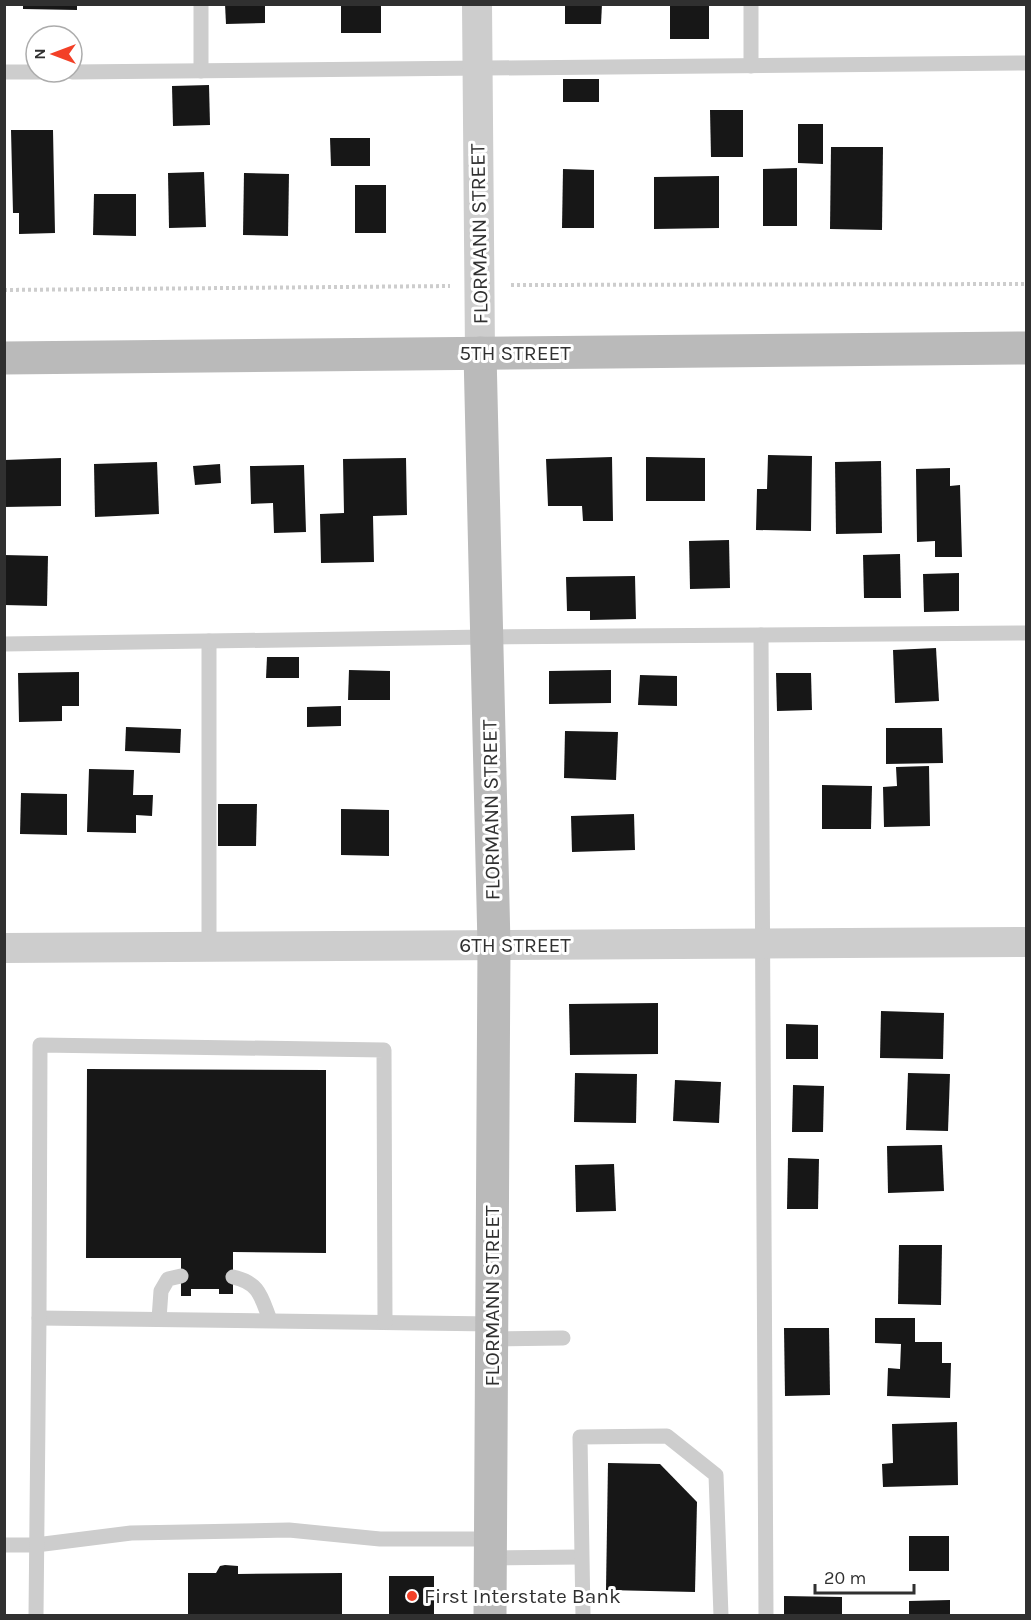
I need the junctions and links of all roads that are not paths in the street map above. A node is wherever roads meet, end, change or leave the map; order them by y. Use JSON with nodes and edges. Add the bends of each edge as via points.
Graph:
{"nodes":[{"id":1,"x":201,"y":4,"type":"edge"},
{"id":2,"x":477,"y":4,"type":"edge"},
{"id":3,"x":751,"y":4,"type":"edge"},
{"id":4,"x":1026,"y":63,"type":"edge"},
{"id":5,"x":751,"y":66,"type":"junction"},
{"id":6,"x":478,"y":69,"type":"junction"},
{"id":7,"x":201,"y":71,"type":"junction"},
{"id":8,"x":4,"y":72,"type":"edge"},
{"id":9,"x":24,"y":72,"type":"edge"},
{"id":10,"x":84,"y":72,"type":"edge"},
{"id":11,"x":1026,"y":348,"type":"edge"},
{"id":12,"x":480,"y":353,"type":"junction"},
{"id":13,"x":4,"y":358,"type":"edge"},
{"id":14,"x":1026,"y":633,"type":"edge"},
{"id":15,"x":762,"y":635,"type":"junction"},
{"id":16,"x":487,"y":637,"type":"junction"},
{"id":17,"x":209,"y":641,"type":"junction"},
{"id":18,"x":4,"y":644,"type":"edge"},
{"id":19,"x":1026,"y":942,"type":"edge"},
{"id":20,"x":764,"y":943,"type":"junction"},
{"id":21,"x":494,"y":945,"type":"junction"},
{"id":22,"x":209,"y":946,"type":"junction"},
{"id":23,"x":4,"y":948,"type":"edge"},
{"id":24,"x":181,"y":1276,"type":"dead end"},
{"id":25,"x":233,"y":1277,"type":"dead end"},
{"id":26,"x":39,"y":1318,"type":"junction"},
{"id":27,"x":159,"y":1319,"type":"junction"},
{"id":28,"x":270,"y":1320,"type":"junction"},
{"id":29,"x":385,"y":1322,"type":"junction"},
{"id":30,"x":493,"y":1331,"type":"junction"},
{"id":31,"x":563,"y":1338,"type":"dead end"},
{"id":32,"x":4,"y":1545,"type":"edge"},
{"id":33,"x":36,"y":1545,"type":"junction"},
{"id":34,"x":491,"y":1548,"type":"junction"},
{"id":35,"x":581,"y":1557,"type":"junction"},
{"id":36,"x":36,"y":1616,"type":"edge"},
{"id":37,"x":490,"y":1616,"type":"edge"},
{"id":38,"x":583,"y":1616,"type":"edge"},
{"id":39,"x":721,"y":1616,"type":"edge"},
{"id":40,"x":765,"y":1616,"type":"edge"}],
"edges":[{"from":1,"to":7,"type":"lane"},
{"from":2,"to":6,"type":"street","name":"FLORMANN STREET"},
{"from":3,"to":5,"type":"lane"},
{"from":4,"to":5,"type":"lane"},
{"from":5,"to":6,"type":"lane"},
{"from":6,"to":7,"type":"lane"},
{"from":6,"to":12,"type":"street","name":"FLORMANN STREET"},
{"from":7,"to":10,"type":"lane"},
{"from":8,"to":9,"type":"lane"},
{"from":11,"to":12,"type":"street","name":"5TH STREET"},
{"from":12,"to":13,"type":"street","name":"5TH STREET"},
{"from":12,"to":16,"type":"street","name":"FLORMANN STREET"},
{"from":14,"to":15,"type":"lane"},
{"from":15,"to":16,"type":"lane"},
{"from":15,"to":20,"type":"lane"},
{"from":16,"to":17,"type":"lane"},
{"from":16,"to":21,"type":"street","name":"FLORMANN STREET"},
{"from":17,"to":18,"type":"lane"},
{"from":17,"to":22,"type":"lane"},
{"from":19,"to":20,"type":"street","name":"6TH STREET"},
{"from":20,"to":21,"type":"street","name":"6TH STREET"},
{"from":20,"to":40,"type":"lane"},
{"from":21,"to":22,"type":"street","name":"6TH STREET"},
{"from":21,"to":30,"type":"street","name":"FLORMANN STREET"},
{"from":22,"to":23,"type":"street","name":"6TH STREET"},
{"from":24,"to":27,"type":"lane","via":[[168,1279],[161,1291]]},
{"from":25,"to":28,"type":"lane","via":[[246,1280],[258,1290]]},
{"from":26,"to":27,"type":"lane"},
{"from":26,"to":29,"type":"lane","via":[[40,1044],[384,1050]]},
{"from":26,"to":33,"type":"lane"},
{"from":27,"to":28,"type":"lane"},
{"from":28,"to":29,"type":"lane"},
{"from":29,"to":30,"type":"lane"},
{"from":30,"to":31,"type":"lane"},
{"from":30,"to":34,"type":"street","name":"FLORMANN STREET"},
{"from":32,"to":33,"type":"lane"},
{"from":33,"to":34,"type":"lane","via":[[131,1533],[289,1530]]},
{"from":33,"to":36,"type":"lane"},
{"from":34,"to":35,"type":"lane"},
{"from":34,"to":37,"type":"street","name":"FLORMANN STREET"},
{"from":35,"to":38,"type":"lane"},
{"from":35,"to":39,"type":"lane","via":[[580,1437],[668,1436],[716,1475]]}]}
